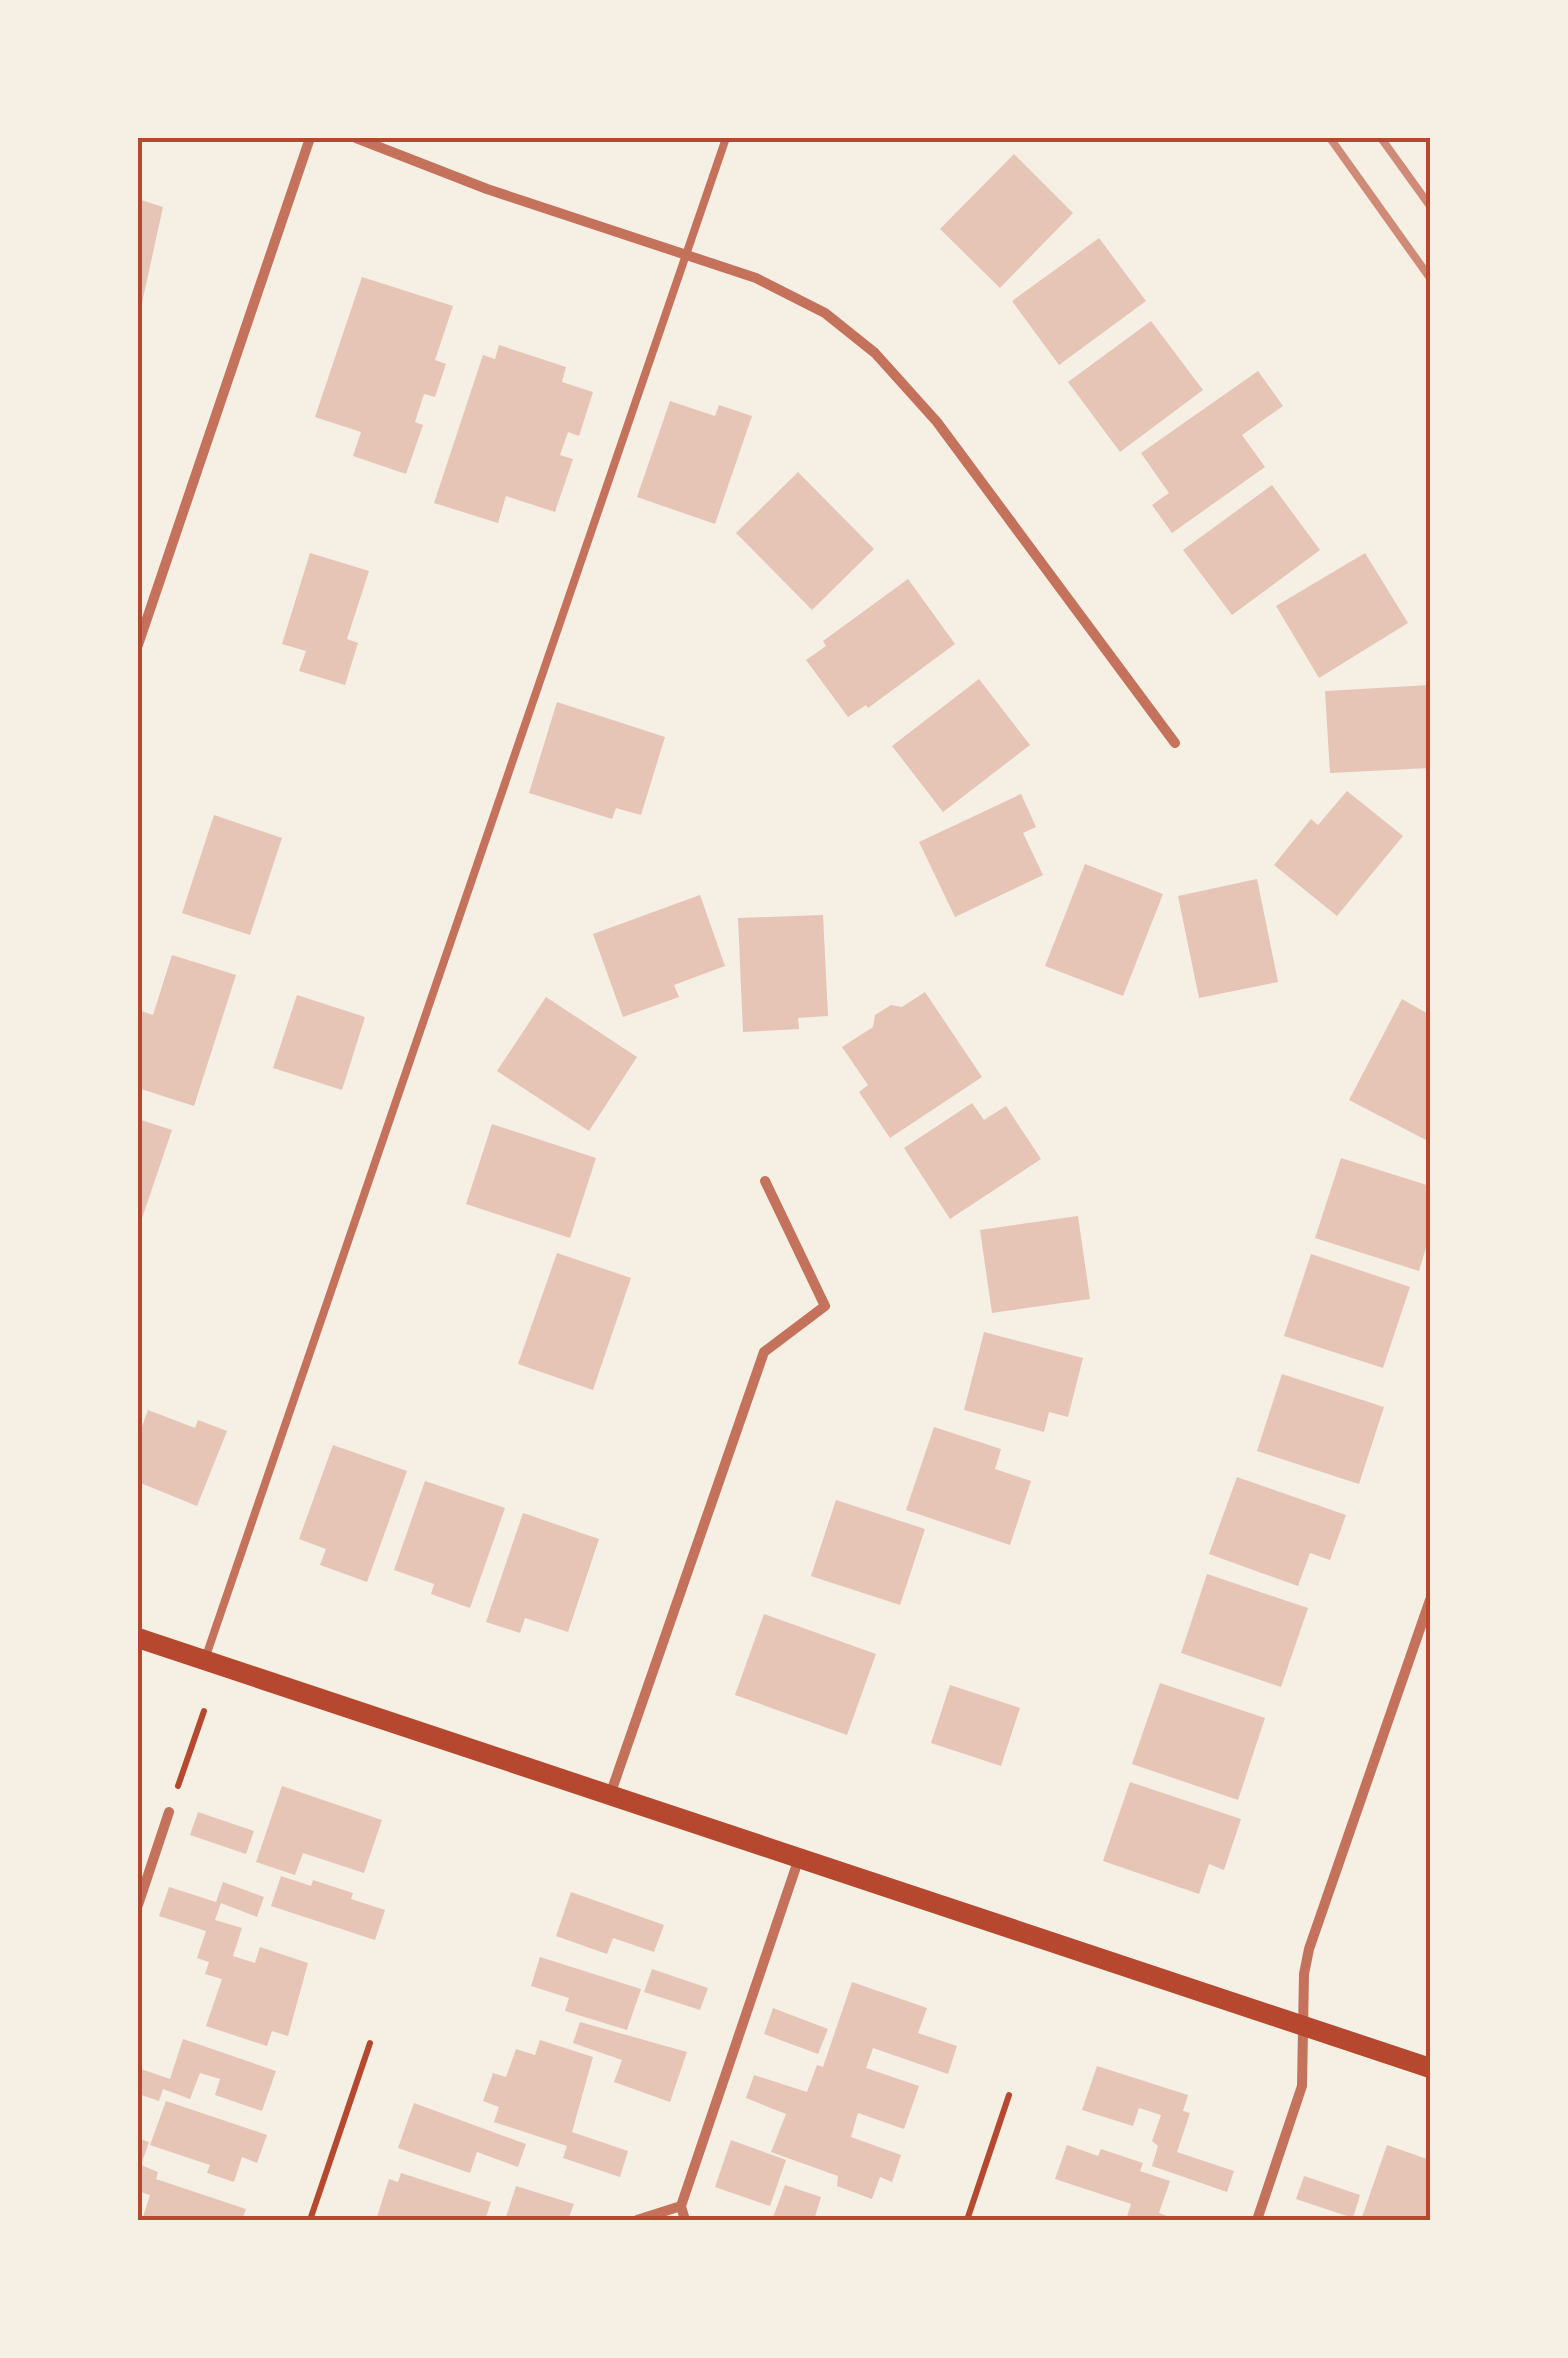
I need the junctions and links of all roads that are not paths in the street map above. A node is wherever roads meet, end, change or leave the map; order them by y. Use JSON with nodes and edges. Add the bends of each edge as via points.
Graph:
{"nodes":[{"id":1,"x":310,"y":138,"type":"edge"},
{"id":2,"x":356,"y":138,"type":"edge"},
{"id":3,"x":726,"y":138,"type":"edge"},
{"id":4,"x":684,"y":252,"type":"junction"},
{"id":5,"x":138,"y":645,"type":"edge"},
{"id":6,"x":1175,"y":743,"type":"dead end"},
{"id":7,"x":765,"y":1181,"type":"dead end"},
{"id":8,"x":1430,"y":1600,"type":"edge"},
{"id":9,"x":138,"y":1638,"type":"edge"},
{"id":10,"x":205,"y":1660,"type":"junction"},
{"id":11,"x":610,"y":1796,"type":"junction"},
{"id":12,"x":169,"y":1812,"type":"road end"},
{"id":13,"x":799,"y":1858,"type":"junction"},
{"id":14,"x":138,"y":1905,"type":"edge"},
{"id":15,"x":1302,"y":2026,"type":"junction"},
{"id":16,"x":1430,"y":2068,"type":"edge"},
{"id":17,"x":681,"y":2206,"type":"junction"},
{"id":18,"x":637,"y":2220,"type":"edge"},
{"id":19,"x":685,"y":2220,"type":"edge"},
{"id":20,"x":1257,"y":2220,"type":"edge"}],
"edges":[{"from":1,"to":5,"type":"street"},
{"from":2,"to":4,"type":"street","via":[[487,189]]},
{"from":3,"to":4,"type":"lane"},
{"from":4,"to":6,"type":"street","via":[[791,294],[875,353],[938,422]]},
{"from":4,"to":10,"type":"lane"},
{"from":7,"to":11,"type":"street","via":[[825,1306],[764,1352]]},
{"from":8,"to":15,"type":"street","via":[[1310,1949]]},
{"from":9,"to":10,"type":"main road"},
{"from":10,"to":11,"type":"main road"},
{"from":11,"to":13,"type":"main road"},
{"from":12,"to":14,"type":"street"},
{"from":13,"to":15,"type":"main road"},
{"from":13,"to":17,"type":"street"},
{"from":15,"to":16,"type":"main road"},
{"from":15,"to":20,"type":"street","via":[[1302,2086]]},
{"from":17,"to":18,"type":"street"},
{"from":17,"to":19,"type":"street"}]}
